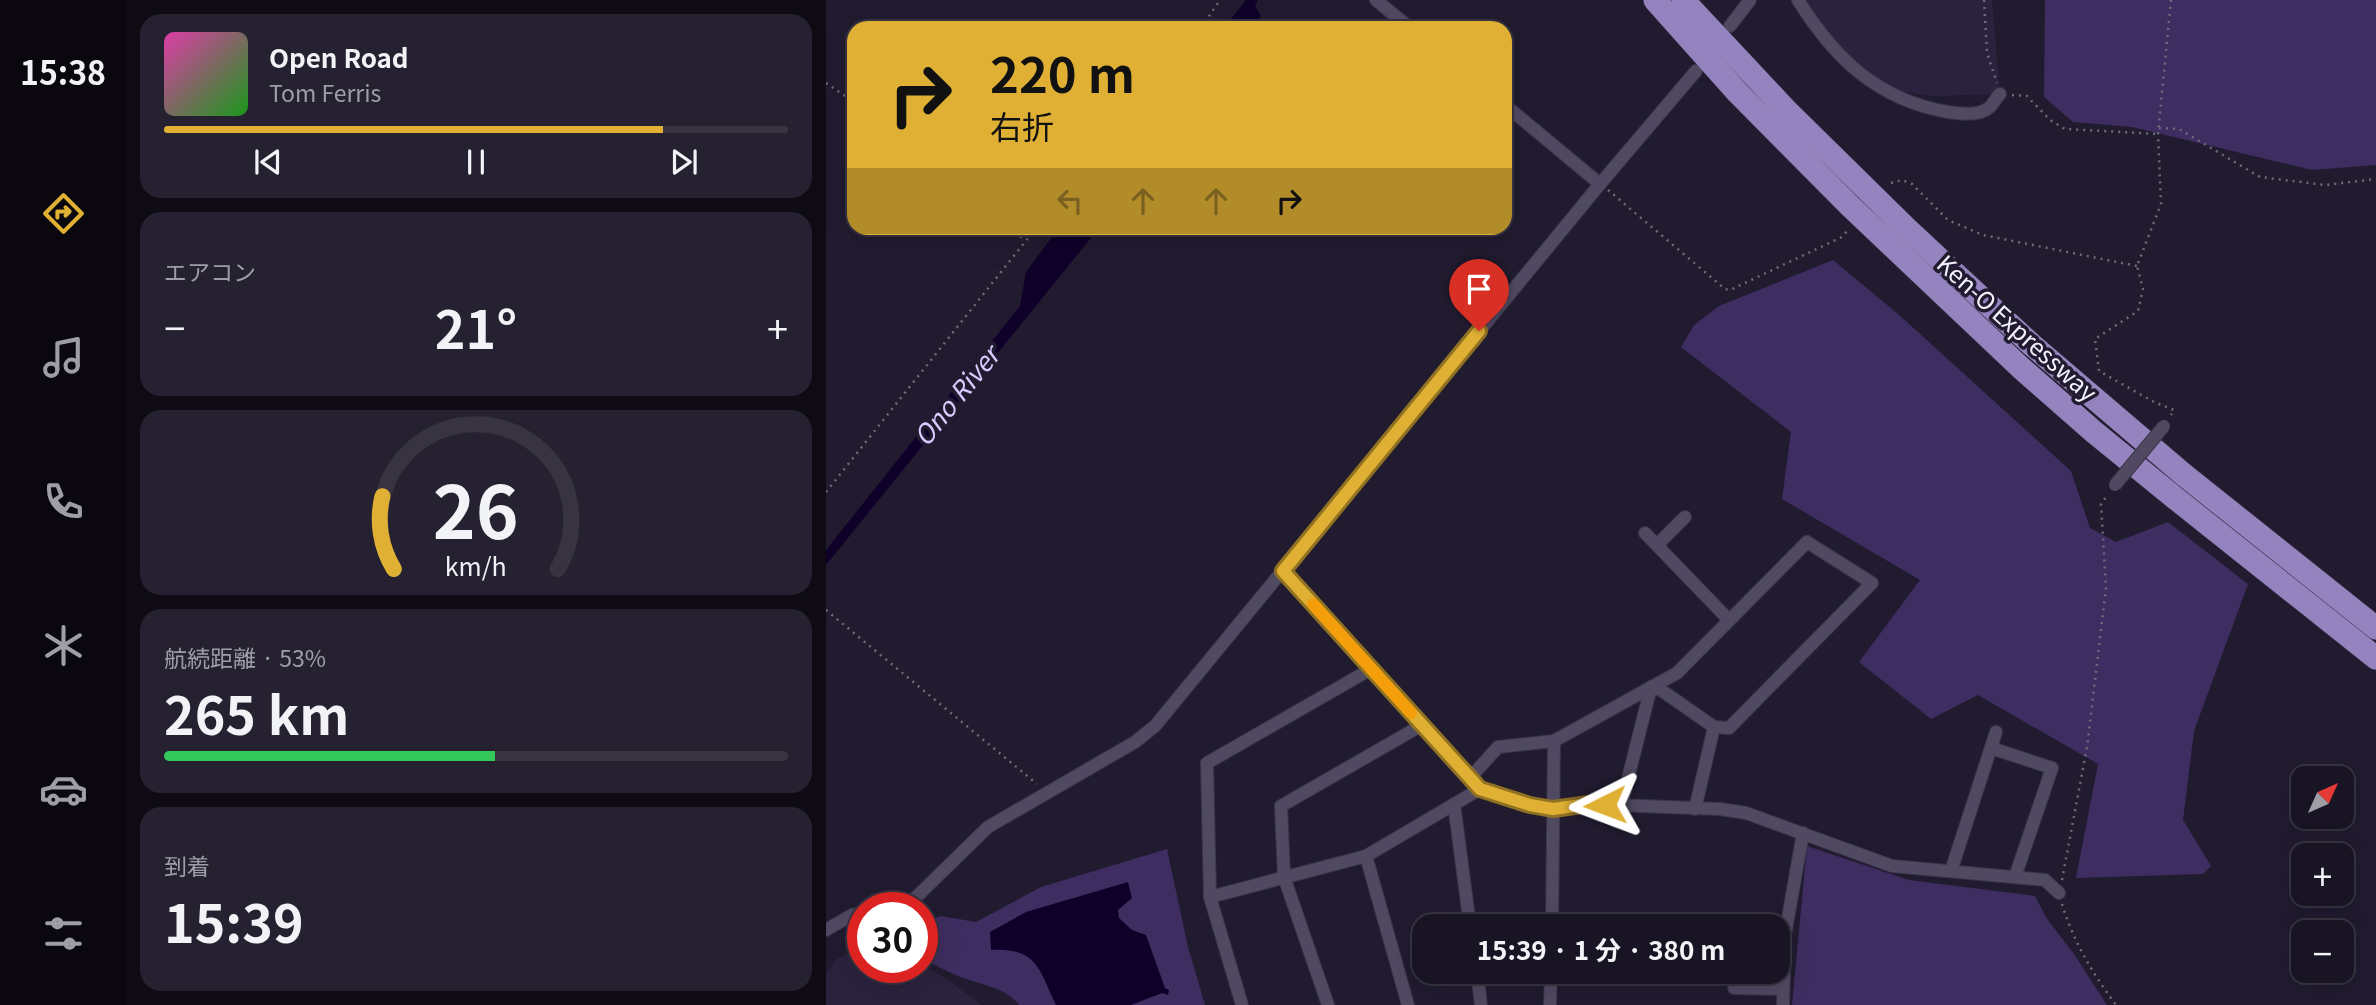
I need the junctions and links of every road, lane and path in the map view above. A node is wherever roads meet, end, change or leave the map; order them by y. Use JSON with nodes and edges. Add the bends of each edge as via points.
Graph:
{"nodes":[{"id":1,"x":1220,"y":0,"type":"edge"},
{"id":2,"x":1376,"y":0,"type":"edge"},
{"id":3,"x":1655,"y":0,"type":"edge"},
{"id":4,"x":1683,"y":0,"type":"edge"},
{"id":5,"x":1750,"y":0,"type":"edge"},
{"id":6,"x":1798,"y":0,"type":"edge"},
{"id":7,"x":1984,"y":0,"type":"edge"},
{"id":8,"x":2171,"y":0,"type":"edge"},
{"id":9,"x":1206,"y":21,"type":"edge"},
{"id":10,"x":1402,"y":21,"type":"edge"},
{"id":11,"x":1730,"y":26,"type":"dead end"},
{"id":12,"x":1696,"y":71,"type":"dead end"},
{"id":13,"x":826,"y":83,"type":"edge"},
{"id":14,"x":2000,"y":94,"type":"junction"},
{"id":15,"x":847,"y":97,"type":"edge"},
{"id":16,"x":1512,"y":112,"type":"edge"},
{"id":17,"x":2158,"y":128,"type":"junction"},
{"id":18,"x":2158,"y":134,"type":"junction"},
{"id":19,"x":2376,"y":179,"type":"edge"},
{"id":20,"x":1891,"y":183,"type":"dead end"},
{"id":21,"x":1601,"y":184,"type":"junction"},
{"id":22,"x":1850,"y":228,"type":"dead end"},
{"id":23,"x":1019,"y":235,"type":"edge"},
{"id":24,"x":1030,"y":235,"type":"edge"},
{"id":25,"x":1026,"y":240,"type":"junction"},
{"id":26,"x":2137,"y":266,"type":"junction"},
{"id":27,"x":2164,"y":426,"type":"joint"},
{"id":28,"x":2115,"y":485,"type":"joint"},
{"id":29,"x":826,"y":492,"type":"edge"},
{"id":30,"x":1685,"y":517,"type":"dead end"},
{"id":31,"x":1645,"y":533,"type":"dead end"},
{"id":32,"x":1657,"y":545,"type":"junction"},
{"id":33,"x":1283,"y":571,"type":"junction"},
{"id":34,"x":826,"y":610,"type":"edge"},
{"id":35,"x":1729,"y":621,"type":"junction"},
{"id":36,"x":2376,"y":628,"type":"edge"},
{"id":37,"x":2376,"y":658,"type":"edge"},
{"id":38,"x":1371,"y":669,"type":"junction"},
{"id":39,"x":1651,"y":687,"type":"junction"},
{"id":40,"x":1422,"y":725,"type":"junction"},
{"id":41,"x":1714,"y":727,"type":"junction"},
{"id":42,"x":1996,"y":732,"type":"dead end"},
{"id":43,"x":1553,"y":741,"type":"junction"},
{"id":44,"x":1990,"y":748,"type":"junction"},
{"id":45,"x":1470,"y":778,"type":"junction"},
{"id":46,"x":1480,"y":789,"type":"junction"},
{"id":47,"x":1047,"y":793,"type":"junction"},
{"id":48,"x":1454,"y":804,"type":"junction"},
{"id":49,"x":1622,"y":806,"type":"junction"},
{"id":50,"x":1553,"y":809,"type":"junction"},
{"id":51,"x":1695,"y":809,"type":"junction"},
{"id":52,"x":1803,"y":833,"type":"junction"},
{"id":53,"x":1366,"y":856,"type":"junction"},
{"id":54,"x":1951,"y":871,"type":"junction"},
{"id":55,"x":1284,"y":877,"type":"junction"},
{"id":56,"x":2015,"y":877,"type":"junction"},
{"id":57,"x":921,"y":892,"type":"edge"},
{"id":58,"x":2059,"y":893,"type":"junction"},
{"id":59,"x":1210,"y":897,"type":"junction"},
{"id":60,"x":1468,"y":914,"type":"edge"},
{"id":61,"x":1552,"y":914,"type":"edge"},
{"id":62,"x":847,"y":918,"type":"edge"},
{"id":63,"x":826,"y":930,"type":"edge"},
{"id":64,"x":1479,"y":984,"type":"edge"},
{"id":65,"x":1551,"y":984,"type":"edge"},
{"id":66,"x":1734,"y":988,"type":"dead end"},
{"id":67,"x":1783,"y":989,"type":"junction"},
{"id":68,"x":1242,"y":1005,"type":"edge"},
{"id":69,"x":1328,"y":1005,"type":"edge"},
{"id":70,"x":1408,"y":1005,"type":"edge"},
{"id":71,"x":1481,"y":1005,"type":"edge"},
{"id":72,"x":1550,"y":1005,"type":"edge"},
{"id":73,"x":1783,"y":1005,"type":"edge"},
{"id":74,"x":2116,"y":1005,"type":"edge"}],
"edges":[{"from":1,"to":9,"type":"path"},
{"from":2,"to":10,"type":"street"},
{"from":3,"to":37,"type":"highway","name":"Ken-O Expressway","via":[[1738,93],[1850,206],[2021,368],[2145,474]]},
{"from":4,"to":36,"type":"highway","name":"Ken-O Expressway","via":[[1787,111],[2032,345],[2183,474]]},
{"from":5,"to":11,"type":"street"},
{"from":6,"to":14,"type":"street","via":[[1855,71],[1899,99],[1964,115],[1989,108]]},
{"from":7,"to":14,"type":"path","via":[[1987,53]]},
{"from":8,"to":17,"type":"path"},
{"from":12,"to":21,"type":"street"},
{"from":13,"to":15,"type":"path"},
{"from":14,"to":18,"type":"path","via":[[2026,96],[2065,129]]},
{"from":16,"to":21,"type":"street"},
{"from":17,"to":18,"type":"path"},
{"from":17,"to":19,"type":"path","via":[[2179,129],[2260,177],[2325,185]]},
{"from":18,"to":26,"type":"path","via":[[2161,204]]},
{"from":20,"to":26,"type":"path","via":[[1902,180],[1912,184],[1948,220],[1983,235]]},
{"from":21,"to":22,"type":"path","via":[[1730,290],[1842,237]]},
{"from":21,"to":33,"type":"street"},
{"from":23,"to":25,"type":"path"},
{"from":24,"to":25,"type":"path"},
{"from":25,"to":29,"type":"path"},
{"from":26,"to":27,"type":"path","via":[[2143,289],[2138,311],[2095,339],[2099,371],[2175,410]]},
{"from":27,"to":28,"type":"street","bridge":true},
{"from":28,"to":58,"type":"path","via":[[2101,503],[2106,588],[2087,747]]},
{"from":30,"to":32,"type":"street"},
{"from":31,"to":32,"type":"street"},
{"from":32,"to":35,"type":"street"},
{"from":33,"to":38,"type":"street"},
{"from":33,"to":47,"type":"street","via":[[1155,726]]},
{"from":34,"to":47,"type":"path"},
{"from":35,"to":39,"type":"street","via":[[1676,673]]},
{"from":35,"to":41,"type":"street","via":[[1807,542],[1872,583],[1729,728]]},
{"from":38,"to":40,"type":"street"},
{"from":38,"to":59,"type":"street","via":[[1207,763]]},
{"from":39,"to":41,"type":"street"},
{"from":39,"to":43,"type":"street"},
{"from":39,"to":49,"type":"street"},
{"from":40,"to":45,"type":"street"},
{"from":40,"to":55,"type":"street","via":[[1281,806]]},
{"from":41,"to":51,"type":"street"},
{"from":42,"to":44,"type":"street"},
{"from":43,"to":45,"type":"street","via":[[1498,747]]},
{"from":43,"to":50,"type":"street"},
{"from":44,"to":54,"type":"street"},
{"from":44,"to":56,"type":"street","via":[[2052,768]]},
{"from":45,"to":46,"type":"street"},
{"from":46,"to":48,"type":"street"},
{"from":46,"to":50,"type":"street"},
{"from":47,"to":57,"type":"street","via":[[988,827]]},
{"from":48,"to":53,"type":"street"},
{"from":48,"to":60,"type":"street"},
{"from":49,"to":50,"type":"street"},
{"from":49,"to":51,"type":"street"},
{"from":50,"to":61,"type":"street"},
{"from":51,"to":52,"type":"street","via":[[1746,813]]},
{"from":52,"to":54,"type":"street","via":[[1892,866]]},
{"from":52,"to":67,"type":"street","via":[[1785,935]]},
{"from":53,"to":55,"type":"street"},
{"from":53,"to":70,"type":"street"},
{"from":54,"to":56,"type":"street"},
{"from":55,"to":59,"type":"street"},
{"from":55,"to":69,"type":"street"},
{"from":56,"to":58,"type":"street","via":[[2045,880]]},
{"from":58,"to":74,"type":"path","via":[[2068,925]]},
{"from":59,"to":68,"type":"street"},
{"from":62,"to":63,"type":"street"},
{"from":64,"to":71,"type":"street"},
{"from":65,"to":72,"type":"street"},
{"from":66,"to":67,"type":"street"},
{"from":67,"to":73,"type":"street"}]}
